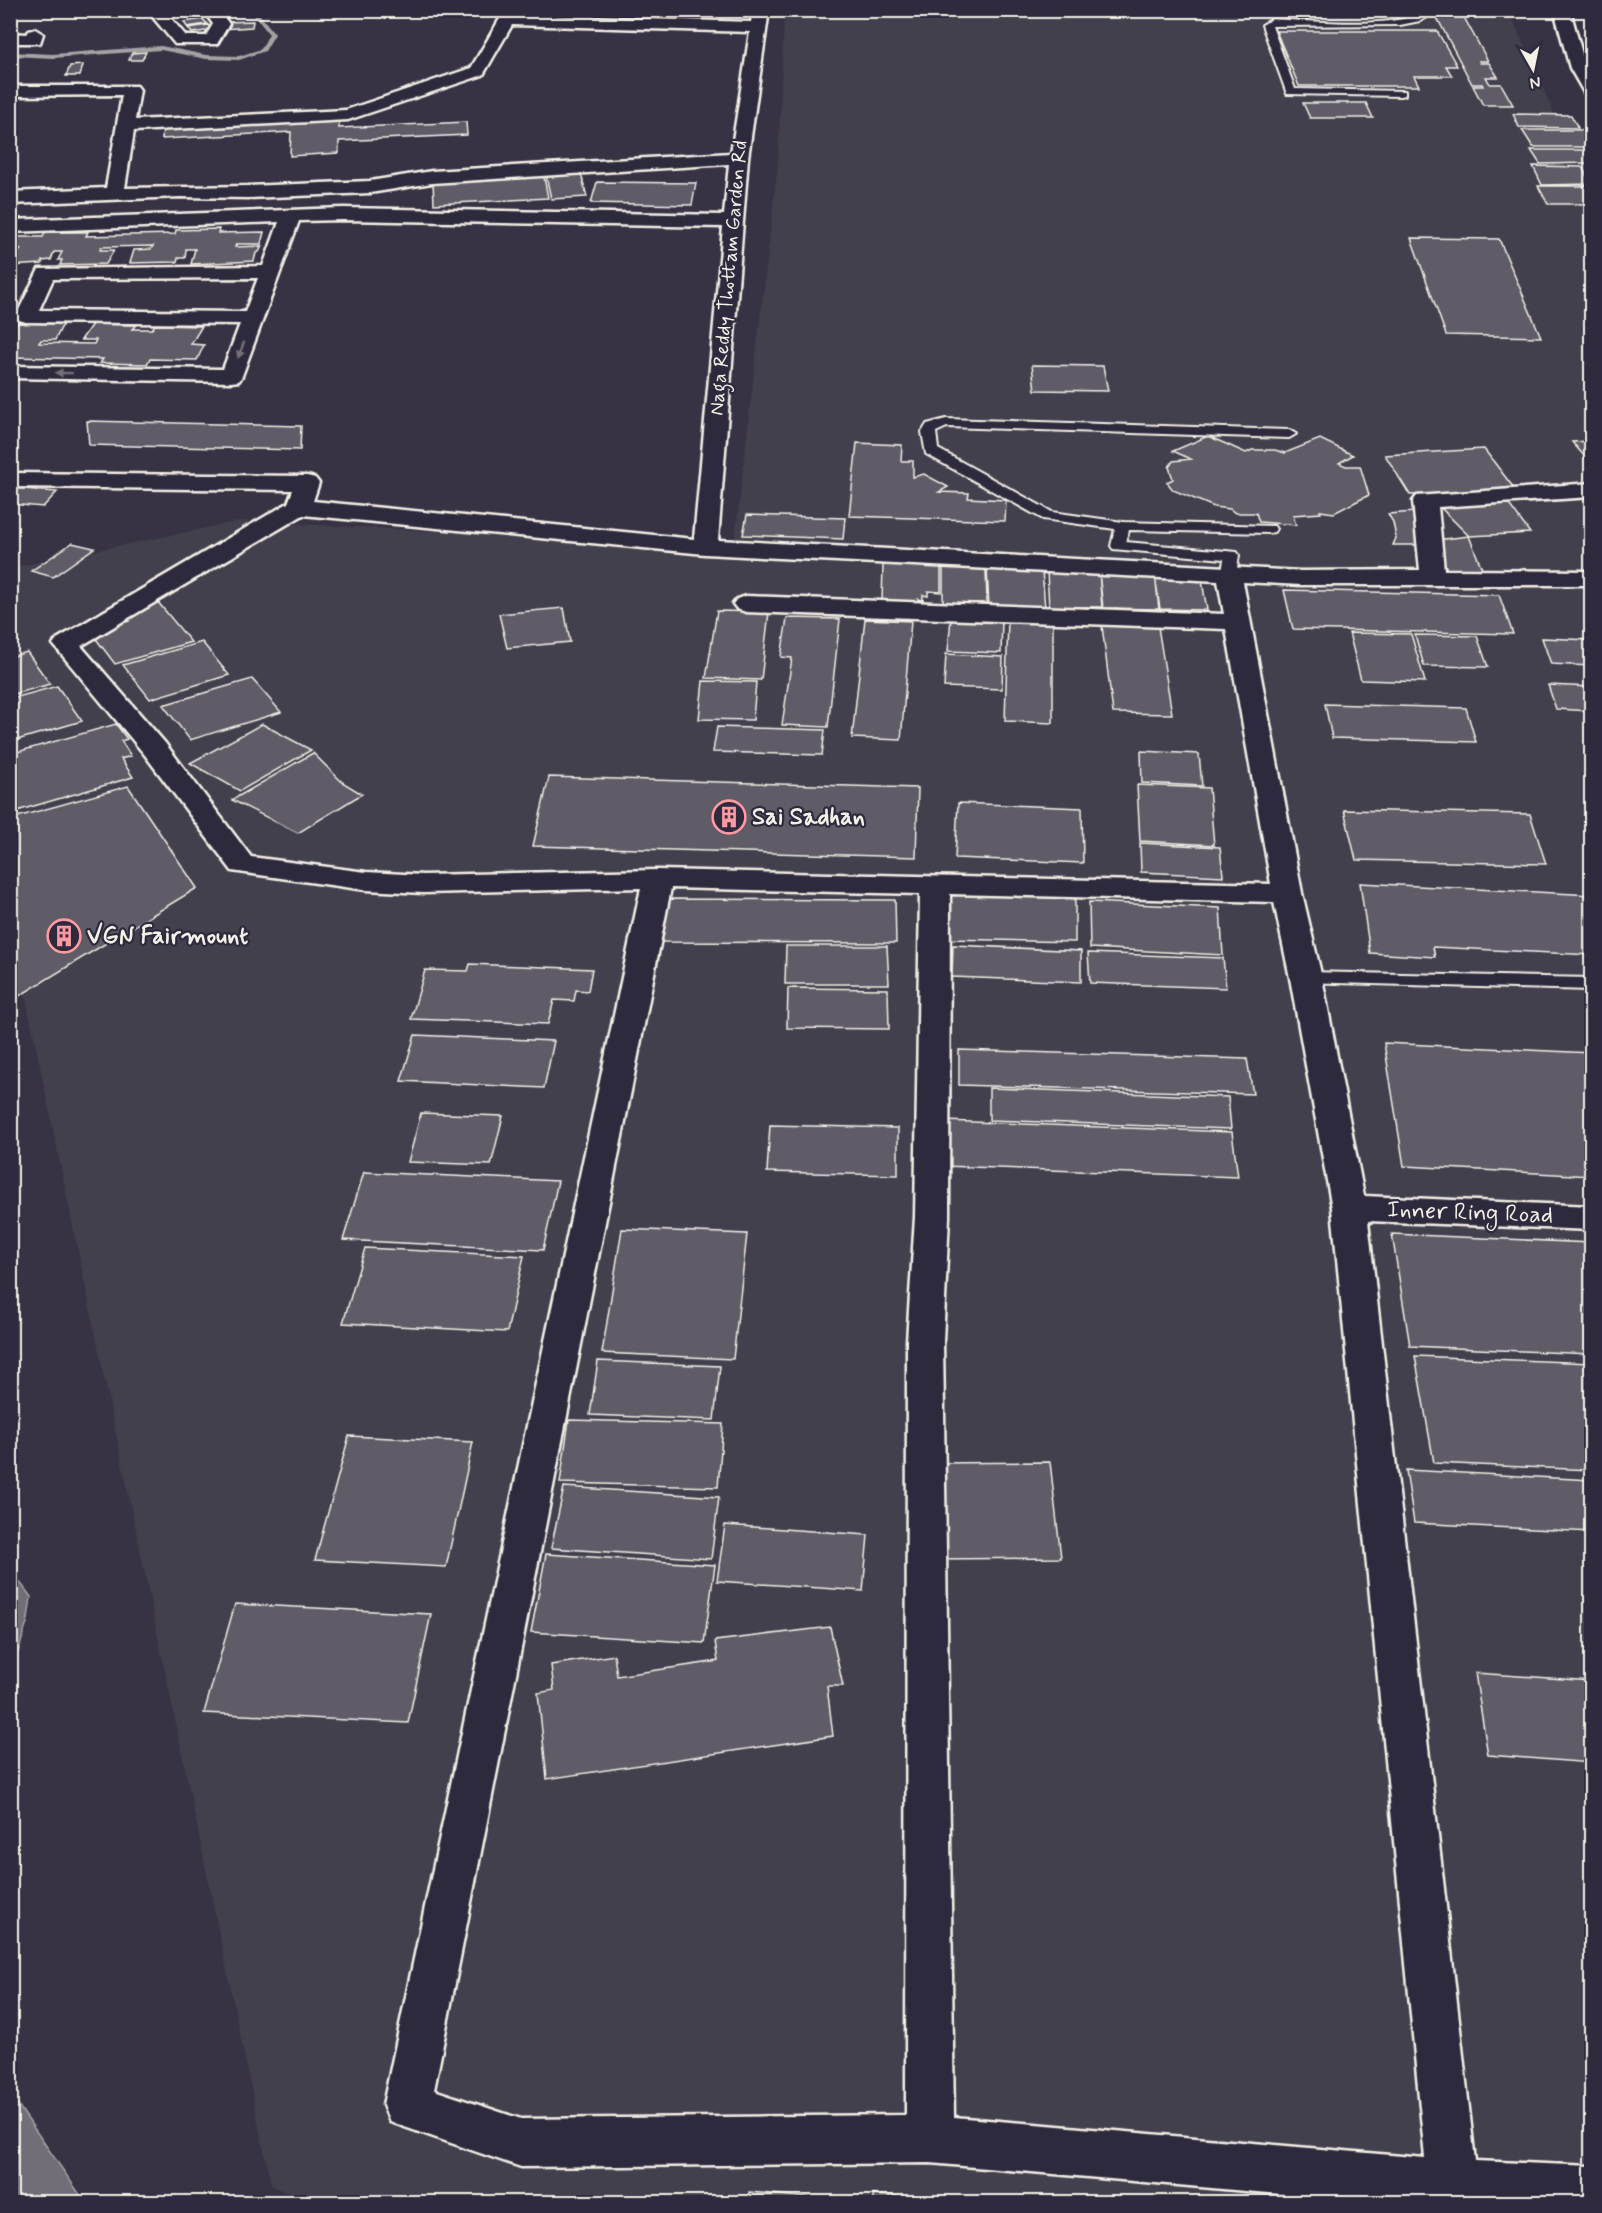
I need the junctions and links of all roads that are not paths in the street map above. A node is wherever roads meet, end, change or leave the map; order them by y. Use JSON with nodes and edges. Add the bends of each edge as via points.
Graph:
{"nodes":[{"id":1,"x":155,"y":10,"type":"edge"},
{"id":2,"x":212,"y":10,"type":"edge"},
{"id":3,"x":1427,"y":10,"type":"edge"},
{"id":4,"x":1562,"y":10,"type":"edge"},
{"id":5,"x":510,"y":15,"type":"edge"},
{"id":6,"x":760,"y":19,"type":"edge"},
{"id":7,"x":36,"y":34,"type":"dead end"},
{"id":8,"x":10,"y":38,"type":"edge"},
{"id":9,"x":10,"y":91,"type":"edge"},
{"id":10,"x":1401,"y":93,"type":"dead end"},
{"id":11,"x":1592,"y":93,"type":"edge"},
{"id":12,"x":125,"y":126,"type":"junction"},
{"id":13,"x":739,"y":158,"type":"junction"},
{"id":14,"x":115,"y":193,"type":"junction"},
{"id":15,"x":10,"y":198,"type":"edge"},
{"id":16,"x":291,"y":217,"type":"junction"},
{"id":17,"x":734,"y":221,"type":"junction"},
{"id":18,"x":10,"y":226,"type":"edge"},
{"id":19,"x":270,"y":272,"type":"junction"},
{"id":20,"x":254,"y":318,"type":"junction"},
{"id":21,"x":14,"y":378,"type":"edge"},
{"id":22,"x":1290,"y":434,"type":"dead end"},
{"id":23,"x":58,"y":459,"type":"dead end"},
{"id":24,"x":213,"y":464,"type":"dead end"},
{"id":25,"x":10,"y":480,"type":"edge"},
{"id":26,"x":1592,"y":489,"type":"edge"},
{"id":27,"x":299,"y":507,"type":"junction"},
{"id":28,"x":1123,"y":526,"type":"junction"},
{"id":29,"x":1269,"y":529,"type":"dead end"},
{"id":30,"x":705,"y":547,"type":"junction"},
{"id":31,"x":1229,"y":574,"type":"junction"},
{"id":32,"x":1432,"y":578,"type":"junction"},
{"id":33,"x":1592,"y":578,"type":"edge"},
{"id":34,"x":746,"y":604,"type":"dead end"},
{"id":35,"x":1238,"y":622,"type":"junction"},
{"id":36,"x":658,"y":879,"type":"junction"},
{"id":37,"x":935,"y":884,"type":"junction"},
{"id":38,"x":1287,"y":893,"type":"junction"},
{"id":39,"x":1306,"y":978,"type":"junction"},
{"id":40,"x":1592,"y":984,"type":"edge"},
{"id":41,"x":1349,"y":1209,"type":"junction"},
{"id":42,"x":1592,"y":1218,"type":"edge"},
{"id":43,"x":930,"y":2139,"type":"junction"},
{"id":44,"x":1592,"y":2191,"type":"edge"},
{"id":45,"x":1445,"y":2194,"type":"edge"}],
"edges":[{"from":1,"to":2,"type":"street","via":[[181,41],[211,41],[221,24]]},
{"from":3,"to":10,"type":"lane","via":[[1428,15],[1423,18],[1395,22],[1267,25],[1291,92]]},
{"from":4,"to":11,"type":"street","via":[[1578,68]]},
{"from":5,"to":6,"type":"street"},
{"from":5,"to":12,"type":"street","via":[[477,71],[348,115]]},
{"from":6,"to":13,"type":"street","name":"Naga Reddy Thottam Garden Rd"},
{"from":7,"to":8,"type":"street","via":[[34,40]]},
{"from":9,"to":12,"type":"street","via":[[131,90]]},
{"from":12,"to":14,"type":"street"},
{"from":13,"to":14,"type":"street","via":[[432,177],[370,187]]},
{"from":13,"to":17,"type":"street","name":"Naga Reddy Thottam Garden Rd"},
{"from":14,"to":15,"type":"street"},
{"from":16,"to":17,"type":"street","via":[[343,214]]},
{"from":16,"to":18,"type":"street"},
{"from":16,"to":19,"type":"street"},
{"from":17,"to":30,"type":"street","name":"Naga Reddy Thottam Garden Rd"},
{"from":19,"to":20,"type":"street"},
{"from":19,"to":20,"type":"street","via":[[46,273],[26,316]]},
{"from":20,"to":21,"type":"street","one_way":true,"via":[[231,376]]},
{"from":22,"to":28,"type":"lane","via":[[946,423],[932,427],[929,432],[931,451],[1048,516]]},
{"from":23,"to":24,"type":"street"},
{"from":25,"to":27,"type":"street","via":[[307,483]]},
{"from":26,"to":32,"type":"street","via":[[1425,501]]},
{"from":27,"to":30,"type":"street"},
{"from":27,"to":36,"type":"street","via":[[66,644],[155,749],[242,865],[423,884]]},
{"from":28,"to":29,"type":"lane"},
{"from":28,"to":31,"type":"lane","via":[[1118,546],[1232,555]]},
{"from":30,"to":31,"type":"street"},
{"from":31,"to":32,"type":"street"},
{"from":31,"to":35,"type":"street"},
{"from":32,"to":33,"type":"street"},
{"from":34,"to":35,"type":"street"},
{"from":35,"to":38,"type":"street"},
{"from":36,"to":37,"type":"street"},
{"from":36,"to":43,"type":"street","via":[[408,2105],[522,2143]]},
{"from":37,"to":38,"type":"street"},
{"from":37,"to":43,"type":"street","via":[[932,1217],[925,1341]]},
{"from":38,"to":39,"type":"street"},
{"from":39,"to":40,"type":"lane"},
{"from":39,"to":41,"type":"street"},
{"from":41,"to":42,"type":"street","name":"Inner Ring Road"},
{"from":41,"to":45,"type":"street"},
{"from":43,"to":45,"type":"street"},
{"from":44,"to":45,"type":"street"}]}
